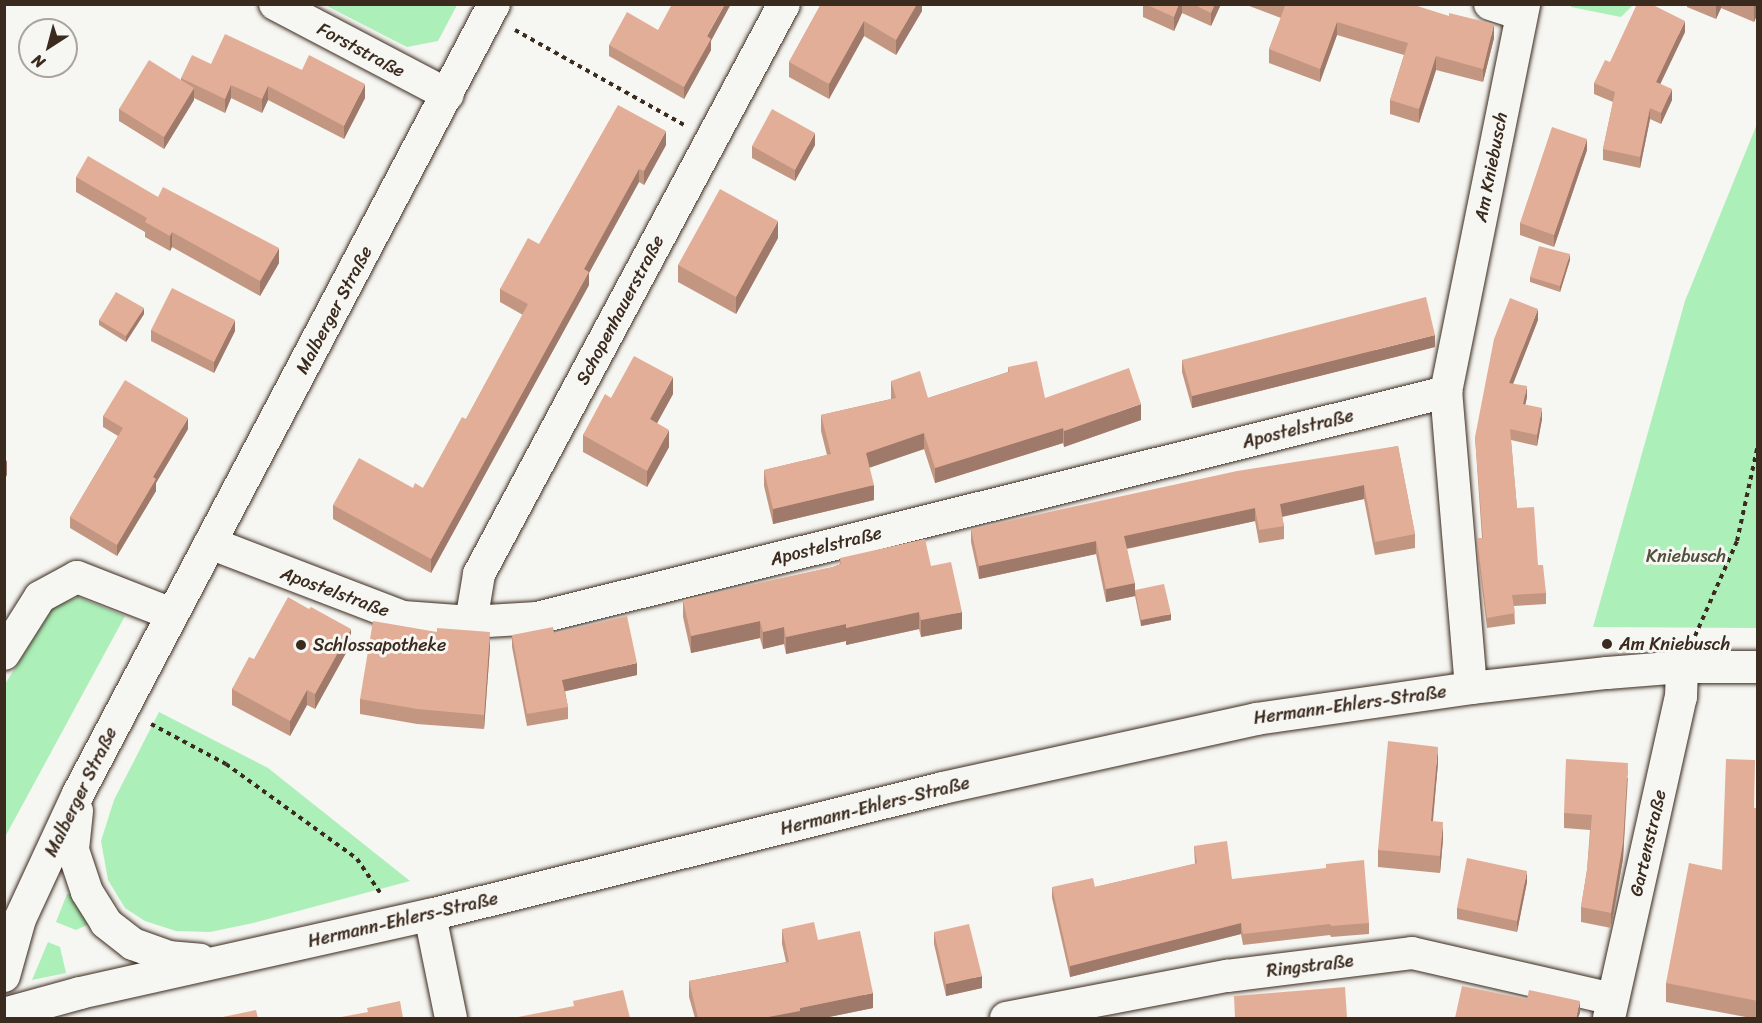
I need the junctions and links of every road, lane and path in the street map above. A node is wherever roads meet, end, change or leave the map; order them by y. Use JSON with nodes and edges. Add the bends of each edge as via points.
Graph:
{"nodes":[{"id":1,"x":275,"y":4,"type":"edge"},
{"id":2,"x":784,"y":4,"type":"edge"},
{"id":3,"x":1490,"y":4,"type":"edge"},
{"id":4,"x":1522,"y":9,"type":"edge"},
{"id":5,"x":491,"y":10,"type":"edge"},
{"id":6,"x":448,"y":95,"type":"junction"},
{"id":7,"x":711,"y":140,"type":"junction"},
{"id":8,"x":1758,"y":338,"type":"edge"},
{"id":9,"x":1758,"y":358,"type":"edge"},
{"id":10,"x":1446,"y":392,"type":"junction"},
{"id":11,"x":1758,"y":445,"type":"edge"},
{"id":12,"x":210,"y":543,"type":"junction"},
{"id":13,"x":172,"y":614,"type":"junction"},
{"id":14,"x":471,"y":622,"type":"junction"},
{"id":15,"x":4,"y":654,"type":"edge"},
{"id":16,"x":1682,"y":667,"type":"junction"},
{"id":17,"x":1758,"y":667,"type":"edge"},
{"id":18,"x":1471,"y":688,"type":"junction"},
{"id":19,"x":123,"y":709,"type":"junction"},
{"id":20,"x":78,"y":794,"type":"junction"},
{"id":21,"x":60,"y":831,"type":"junction"},
{"id":22,"x":4,"y":901,"type":"edge"},
{"id":23,"x":430,"y":915,"type":"junction"},
{"id":24,"x":399,"y":922,"type":"junction"},
{"id":25,"x":219,"y":962,"type":"junction"},
{"id":26,"x":4,"y":976,"type":"edge"},
{"id":27,"x":1611,"y":1009,"type":"edge"},
{"id":28,"x":4,"y":1014,"type":"edge"},
{"id":29,"x":1018,"y":1017,"type":"edge"},
{"id":30,"x":451,"y":1018,"type":"edge"}],
"edges":[{"from":1,"to":6,"type":"street","name":"Forststraße"},
{"from":2,"to":7,"type":"street","name":"Schopenhauerstraße"},
{"from":3,"to":4,"type":"street"},
{"from":4,"to":10,"type":"street","name":"Am Kniebusch"},
{"from":5,"to":6,"type":"street","name":"Malberger Straße"},
{"from":5,"to":7,"type":"path"},
{"from":6,"to":12,"type":"street","name":"Malberger Straße"},
{"from":7,"to":14,"type":"street","name":"Schopenhauerstraße","via":[[479,574]]},
{"from":8,"to":9,"type":"path"},
{"from":10,"to":14,"type":"street","name":"Apostelstraße","via":[[537,618]]},
{"from":10,"to":18,"type":"street","name":"Am Kniebusch"},
{"from":11,"to":16,"type":"path","via":[[1737,541]]},
{"from":12,"to":13,"type":"street","name":"Malberger Straße"},
{"from":12,"to":14,"type":"street","name":"Apostelstraße","via":[[403,617]]},
{"from":13,"to":15,"type":"street","via":[[77,577],[40,597]]},
{"from":13,"to":19,"type":"street","name":"Malberger Straße"},
{"from":16,"to":17,"type":"street","name":"Hermann-Ehlers-Straße"},
{"from":16,"to":18,"type":"street","name":"Hermann-Ehlers-Straße"},
{"from":16,"to":27,"type":"street","name":"Gartenstraße","via":[[1681,697]]},
{"from":18,"to":23,"type":"street","name":"Hermann-Ehlers-Straße","via":[[1256,718],[944,788]]},
{"from":19,"to":20,"type":"street","name":"Malberger Straße"},
{"from":19,"to":24,"type":"path","via":[[226,764],[357,859]]},
{"from":20,"to":21,"type":"street","name":"Malberger Straße"},
{"from":20,"to":25,"type":"street","via":[[73,850],[87,892],[106,923],[133,944],[168,957]]},
{"from":21,"to":22,"type":"street"},
{"from":21,"to":26,"type":"street","name":"Malberger Straße","via":[[20,920]]},
{"from":23,"to":24,"type":"street","name":"Hermann-Ehlers-Straße"},
{"from":23,"to":30,"type":"street"},
{"from":24,"to":25,"type":"street","name":"Hermann-Ehlers-Straße"},
{"from":25,"to":28,"type":"street","name":"Hermann-Ehlers-Straße"},
{"from":27,"to":29,"type":"street","name":"Ringstraße","via":[[1412,953],[1227,976]]}]}
